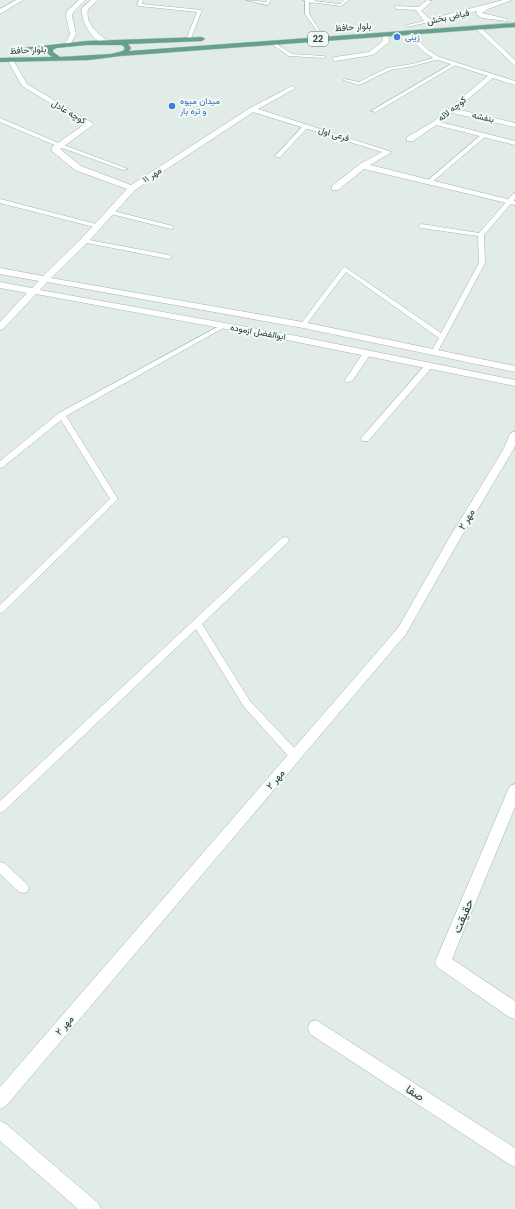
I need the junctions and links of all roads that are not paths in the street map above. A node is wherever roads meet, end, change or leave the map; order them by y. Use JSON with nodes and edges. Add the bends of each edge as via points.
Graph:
{"nodes":[{"id":1,"x":20,"y":0,"type":"edge"},
{"id":2,"x":82,"y":0,"type":"edge"},
{"id":3,"x":95,"y":0,"type":"edge"},
{"id":4,"x":141,"y":0,"type":"edge"},
{"id":5,"x":248,"y":0,"type":"edge"},
{"id":6,"x":269,"y":0,"type":"edge"},
{"id":7,"x":347,"y":0,"type":"edge"},
{"id":8,"x":509,"y":0,"type":"edge"},
{"id":9,"x":309,"y":1,"type":"edge"},
{"id":10,"x":429,"y":1,"type":"dead end"},
{"id":11,"x":397,"y":7,"type":"dead end"},
{"id":12,"x":488,"y":8,"type":"junction"},
{"id":13,"x":420,"y":9,"type":"junction"},
{"id":14,"x":0,"y":12,"type":"edge"},
{"id":15,"x":515,"y":19,"type":"edge"},
{"id":16,"x":505,"y":20,"type":"junction"},
{"id":17,"x":428,"y":21,"type":"junction"},
{"id":18,"x":515,"y":25,"type":"edge"},
{"id":19,"x":402,"y":26,"type":"dead end"},
{"id":20,"x":379,"y":28,"type":"dead end"},
{"id":21,"x":478,"y":28,"type":"junction"},
{"id":22,"x":408,"y":29,"type":"junction"},
{"id":23,"x":325,"y":30,"type":"dead end"},
{"id":24,"x":310,"y":31,"type":"dead end"},
{"id":25,"x":318,"y":31,"type":"junction"},
{"id":26,"x":386,"y":31,"type":"junction"},
{"id":27,"x":73,"y":34,"type":"junction"},
{"id":28,"x":93,"y":34,"type":"junction"},
{"id":29,"x":211,"y":39,"type":"dead end"},
{"id":30,"x":188,"y":40,"type":"junction"},
{"id":31,"x":106,"y":42,"type":"junction"},
{"id":32,"x":141,"y":42,"type":"junction"},
{"id":33,"x":272,"y":42,"type":"junction"},
{"id":34,"x":121,"y":43,"type":"junction"},
{"id":35,"x":68,"y":44,"type":"junction"},
{"id":36,"x":54,"y":46,"type":"junction"},
{"id":37,"x":29,"y":50,"type":"junction"},
{"id":38,"x":7,"y":52,"type":"dead end"},
{"id":39,"x":121,"y":54,"type":"junction"},
{"id":40,"x":58,"y":57,"type":"junction"},
{"id":41,"x":324,"y":57,"type":"dead end"},
{"id":42,"x":437,"y":58,"type":"junction"},
{"id":43,"x":10,"y":59,"type":"junction"},
{"id":44,"x":335,"y":59,"type":"dead end"},
{"id":45,"x":0,"y":60,"type":"edge"},
{"id":46,"x":455,"y":64,"type":"junction"},
{"id":47,"x":515,"y":64,"type":"edge"},
{"id":48,"x":492,"y":76,"type":"junction"},
{"id":49,"x":345,"y":80,"type":"dead end"},
{"id":50,"x":515,"y":83,"type":"edge"},
{"id":51,"x":292,"y":88,"type":"dead end"},
{"id":52,"x":252,"y":109,"type":"junction"},
{"id":53,"x":450,"y":110,"type":"junction"},
{"id":54,"x":374,"y":112,"type":"dead end"},
{"id":55,"x":0,"y":120,"type":"edge"},
{"id":56,"x":435,"y":123,"type":"junction"},
{"id":57,"x":515,"y":125,"type":"edge"},
{"id":58,"x":306,"y":126,"type":"junction"},
{"id":59,"x":484,"y":135,"type":"junction"},
{"id":60,"x":410,"y":139,"type":"dead end"},
{"id":61,"x":515,"y":143,"type":"edge"},
{"id":62,"x":60,"y":145,"type":"junction"},
{"id":63,"x":278,"y":156,"type":"dead end"},
{"id":64,"x":363,"y":166,"type":"junction"},
{"id":65,"x":126,"y":169,"type":"dead end"},
{"id":66,"x":429,"y":182,"type":"junction"},
{"id":67,"x":132,"y":188,"type":"junction"},
{"id":68,"x":335,"y":188,"type":"dead end"},
{"id":69,"x":0,"y":200,"type":"edge"},
{"id":70,"x":513,"y":200,"type":"edge"},
{"id":71,"x":109,"y":212,"type":"junction"},
{"id":72,"x":98,"y":226,"type":"junction"},
{"id":73,"x":421,"y":226,"type":"dead end"},
{"id":74,"x":172,"y":227,"type":"dead end"},
{"id":75,"x":481,"y":235,"type":"junction"},
{"id":76,"x":84,"y":241,"type":"junction"},
{"id":77,"x":169,"y":257,"type":"dead end"},
{"id":78,"x":0,"y":271,"type":"edge"},
{"id":79,"x":45,"y":279,"type":"junction"},
{"id":80,"x":0,"y":285,"type":"edge"},
{"id":81,"x":35,"y":291,"type":"junction"},
{"id":82,"x":303,"y":325,"type":"junction"},
{"id":83,"x":223,"y":326,"type":"junction"},
{"id":84,"x":0,"y":327,"type":"edge"},
{"id":85,"x":442,"y":337,"type":"junction"},
{"id":86,"x":435,"y":352,"type":"junction"},
{"id":87,"x":367,"y":354,"type":"junction"},
{"id":88,"x":429,"y":366,"type":"junction"},
{"id":89,"x":515,"y":369,"type":"edge"},
{"id":90,"x":349,"y":380,"type":"dead end"},
{"id":91,"x":515,"y":383,"type":"edge"},
{"id":92,"x":62,"y":415,"type":"junction"},
{"id":93,"x":515,"y":434,"type":"edge"},
{"id":94,"x":365,"y":439,"type":"dead end"},
{"id":95,"x":511,"y":453,"type":"edge"},
{"id":96,"x":0,"y":465,"type":"edge"},
{"id":97,"x":285,"y":540,"type":"dead end"},
{"id":98,"x":0,"y":610,"type":"edge"},
{"id":99,"x":197,"y":623,"type":"junction"},
{"id":100,"x":296,"y":756,"type":"junction"},
{"id":101,"x":515,"y":790,"type":"edge"},
{"id":102,"x":0,"y":808,"type":"edge"},
{"id":103,"x":0,"y":867,"type":"edge"},
{"id":104,"x":23,"y":888,"type":"dead end"},
{"id":105,"x":515,"y":1011,"type":"edge"},
{"id":106,"x":316,"y":1028,"type":"dead end"},
{"id":107,"x":0,"y":1100,"type":"edge"},
{"id":108,"x":0,"y":1130,"type":"edge"},
{"id":109,"x":515,"y":1158,"type":"edge"},
{"id":110,"x":92,"y":1209,"type":"edge"}],
"edges":[{"from":1,"to":14,"type":"street"},
{"from":2,"to":27,"type":"street","via":[[70,11]]},
{"from":3,"to":28,"type":"street","via":[[83,12]]},
{"from":4,"to":30,"type":"lane","via":[[139,5],[200,11]]},
{"from":5,"to":6,"type":"lane","via":[[267,4]]},
{"from":7,"to":9,"type":"lane","via":[[341,5]]},
{"from":8,"to":12,"type":"street","name":"فیاض بخش"},
{"from":9,"to":25,"type":"lane","via":[[307,0],[307,14]]},
{"from":10,"to":13,"type":"street"},
{"from":11,"to":13,"type":"street"},
{"from":12,"to":16,"type":"street","via":[[479,14]]},
{"from":12,"to":17,"type":"street","name":"فیاض بخش"},
{"from":13,"to":17,"type":"street","via":[[418,11]]},
{"from":15,"to":16,"type":"main road","name":"بلوار حافظ","number":"22"},
{"from":16,"to":22,"type":"main road","name":"بلوار حافظ","number":"22"},
{"from":17,"to":22,"type":"street","name":"فیاض بخش"},
{"from":18,"to":21,"type":"main road","name":"بلوار حافظ","number":"22"},
{"from":19,"to":22,"type":"main road","name":"بلوار حافظ","number":"22"},
{"from":20,"to":26,"type":"main road","name":"بلوار حافظ","number":"22"},
{"from":21,"to":22,"type":"main road","name":"بلوار حافظ","number":"22"},
{"from":21,"to":47,"type":"street"},
{"from":22,"to":26,"type":"main road","name":"بلوار حافظ","number":"22"},
{"from":22,"to":42,"type":"street","via":[[426,52]]},
{"from":23,"to":25,"type":"main road","name":"بلوار حافظ","number":"22"},
{"from":24,"to":25,"type":"main road","name":"بلوار حافظ","number":"22"},
{"from":26,"to":33,"type":"main road","name":"بلوار حافظ","number":"22"},
{"from":26,"to":44,"type":"street","via":[[386,42],[371,54]]},
{"from":27,"to":35,"type":"street"},
{"from":27,"to":37,"type":"main road","via":[[60,41]]},
{"from":28,"to":31,"type":"street"},
{"from":28,"to":32,"type":"main road"},
{"from":29,"to":30,"type":"main road"},
{"from":30,"to":32,"type":"main road"},
{"from":31,"to":34,"type":"main road","name":"بلوار حافظ"},
{"from":31,"to":35,"type":"main road","name":"بلوار حافظ"},
{"from":32,"to":34,"type":"main road"},
{"from":33,"to":39,"type":"main road","name":"بلوار حافظ","number":"22"},
{"from":33,"to":41,"type":"lane","via":[[291,54]]},
{"from":34,"to":39,"type":"main road","via":[[126,44],[128,48]]},
{"from":35,"to":36,"type":"main road","name":"بلوار حافظ"},
{"from":36,"to":37,"type":"main road","name":"بلوار حافظ"},
{"from":36,"to":40,"type":"main road","via":[[50,53]]},
{"from":37,"to":38,"type":"main road","name":"بلوار حافظ"},
{"from":39,"to":40,"type":"main road","number":"22","via":[[90,58]]},
{"from":40,"to":43,"type":"main road","name":"بلوار حافظ","number":"22"},
{"from":42,"to":46,"type":"street"},
{"from":42,"to":49,"type":"lane","via":[[390,69],[359,84]]},
{"from":43,"to":45,"type":"main road","name":"بلوار حافظ","number":"22"},
{"from":43,"to":62,"type":"street","name":"کوچه عادل","via":[[24,85],[90,124]]},
{"from":46,"to":48,"type":"street"},
{"from":46,"to":54,"type":"lane"},
{"from":48,"to":50,"type":"street"},
{"from":48,"to":53,"type":"street","name":"کوچه لاله"},
{"from":51,"to":52,"type":"street","name":"مهر ۱۱"},
{"from":52,"to":58,"type":"street","name":"فرعی اول"},
{"from":52,"to":67,"type":"street","name":"مهر ۱۱"},
{"from":53,"to":56,"type":"street","name":"کوچه لاله"},
{"from":53,"to":57,"type":"street","name":"بنفشه"},
{"from":55,"to":62,"type":"lane"},
{"from":56,"to":59,"type":"street"},
{"from":56,"to":60,"type":"street","name":"کوچه لاله"},
{"from":58,"to":63,"type":"lane"},
{"from":58,"to":64,"type":"street","name":"فرعی اول","via":[[388,152]]},
{"from":59,"to":61,"type":"street"},
{"from":59,"to":66,"type":"lane"},
{"from":62,"to":65,"type":"lane"},
{"from":62,"to":67,"type":"street","via":[[55,148],[78,168]]},
{"from":64,"to":66,"type":"street"},
{"from":64,"to":68,"type":"street","name":"فرعی اول"},
{"from":66,"to":70,"type":"street"},
{"from":67,"to":71,"type":"street","name":"مهر ۱۱"},
{"from":69,"to":72,"type":"lane"},
{"from":70,"to":75,"type":"lane"},
{"from":71,"to":72,"type":"street","name":"مهر ۱۱"},
{"from":71,"to":74,"type":"lane"},
{"from":72,"to":76,"type":"street","name":"مهر ۱۱"},
{"from":73,"to":75,"type":"lane"},
{"from":75,"to":85,"type":"lane","via":[[482,263]]},
{"from":76,"to":77,"type":"lane"},
{"from":76,"to":79,"type":"street","name":"مهر ۱۱"},
{"from":78,"to":79,"type":"street","name":"ابوالفضل ازموده"},
{"from":79,"to":81,"type":"street","name":"مهر ۱۱"},
{"from":79,"to":82,"type":"street","name":"ابوالفضل ازموده"},
{"from":80,"to":81,"type":"street","name":"ابوالفضل ازموده"},
{"from":81,"to":83,"type":"street","name":"ابوالفضل ازموده"},
{"from":81,"to":84,"type":"street","name":"مهر ۱۱"},
{"from":82,"to":85,"type":"lane","via":[[345,269]]},
{"from":82,"to":86,"type":"street","name":"ابوالفضل ازموده"},
{"from":83,"to":87,"type":"street","name":"ابوالفضل ازموده"},
{"from":83,"to":92,"type":"lane"},
{"from":85,"to":86,"type":"lane"},
{"from":86,"to":89,"type":"street","name":"ابوالفضل ازموده"},
{"from":87,"to":88,"type":"street","name":"ابوالفضل ازموده"},
{"from":87,"to":90,"type":"lane"},
{"from":88,"to":91,"type":"street","name":"ابوالفضل ازموده"},
{"from":88,"to":94,"type":"lane"},
{"from":92,"to":96,"type":"lane"},
{"from":92,"to":98,"type":"lane","via":[[114,499]]},
{"from":93,"to":95,"type":"street","name":"مهر ۲"},
{"from":95,"to":100,"type":"street","name":"مهر ۲","via":[[452,543],[402,631]]},
{"from":97,"to":99,"type":"lane"},
{"from":99,"to":100,"type":"lane","via":[[247,704]]},
{"from":99,"to":102,"type":"lane"},
{"from":100,"to":107,"type":"street","name":"مهر ۲"},
{"from":101,"to":105,"type":"street","name":"حقیقت","via":[[443,962]]},
{"from":103,"to":104,"type":"lane"},
{"from":106,"to":109,"type":"street","name":"صفا"},
{"from":108,"to":110,"type":"street"}]}
